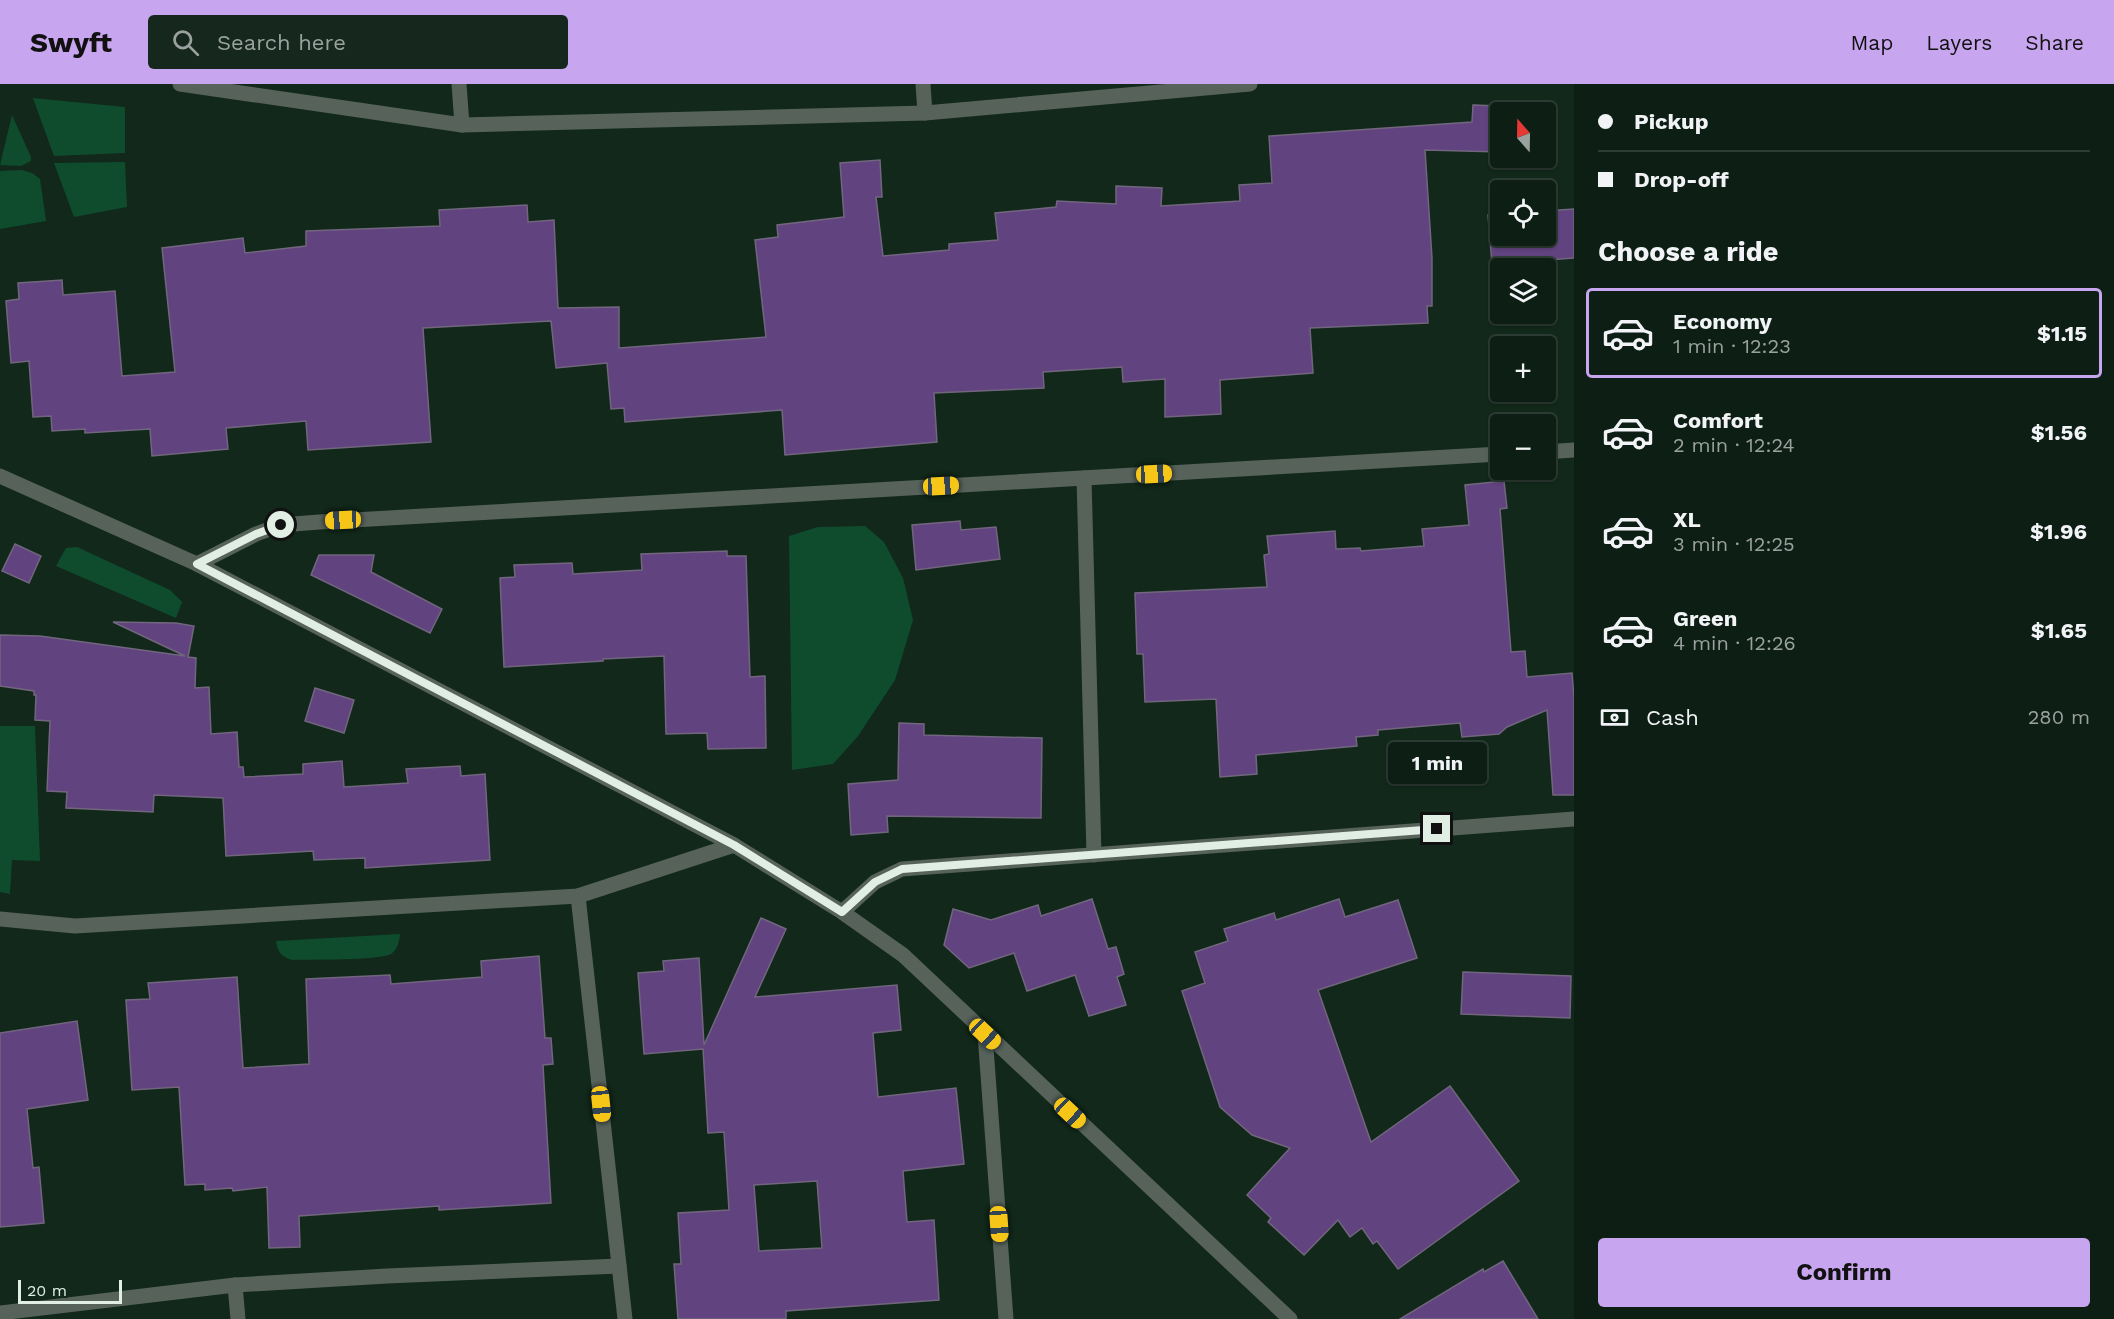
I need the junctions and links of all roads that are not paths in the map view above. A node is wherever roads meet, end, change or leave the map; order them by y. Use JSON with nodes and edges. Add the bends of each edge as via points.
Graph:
{"nodes":[{"id":1,"x":180,"y":84,"type":"edge"},
{"id":2,"x":459,"y":84,"type":"edge"},
{"id":3,"x":923,"y":84,"type":"edge"},
{"id":4,"x":1250,"y":84,"type":"edge"},
{"id":5,"x":925,"y":113,"type":"junction"},
{"id":6,"x":462,"y":125,"type":"junction"},
{"id":7,"x":1574,"y":450,"type":"edge"},
{"id":8,"x":1556,"y":451,"type":"edge"},
{"id":9,"x":1490,"y":455,"type":"edge"},
{"id":10,"x":0,"y":476,"type":"edge"},
{"id":11,"x":1084,"y":478,"type":"junction"},
{"id":12,"x":197,"y":564,"type":"junction"},
{"id":13,"x":1574,"y":819,"type":"edge"},
{"id":14,"x":734,"y":845,"type":"junction"},
{"id":15,"x":1094,"y":855,"type":"junction"},
{"id":16,"x":578,"y":896,"type":"junction"},
{"id":17,"x":842,"y":912,"type":"junction"},
{"id":18,"x":0,"y":919,"type":"edge"},
{"id":19,"x":985,"y":1034,"type":"junction"},
{"id":20,"x":619,"y":1266,"type":"junction"},
{"id":21,"x":235,"y":1285,"type":"junction"},
{"id":22,"x":0,"y":1313,"type":"edge"},
{"id":23,"x":238,"y":1319,"type":"edge"},
{"id":24,"x":625,"y":1319,"type":"edge"},
{"id":25,"x":1006,"y":1319,"type":"edge"},
{"id":26,"x":1290,"y":1319,"type":"edge"}],
"edges":[{"from":1,"to":6,"type":"street"},
{"from":2,"to":6,"type":"street"},
{"from":3,"to":5,"type":"street"},
{"from":4,"to":5,"type":"street"},
{"from":5,"to":6,"type":"street"},
{"from":7,"to":8,"type":"street"},
{"from":9,"to":11,"type":"street"},
{"from":10,"to":12,"type":"street"},
{"from":11,"to":12,"type":"street","via":[[281,525]]},
{"from":11,"to":15,"type":"street"},
{"from":12,"to":14,"type":"street"},
{"from":13,"to":15,"type":"street"},
{"from":14,"to":16,"type":"street"},
{"from":14,"to":17,"type":"street"},
{"from":15,"to":17,"type":"street","via":[[902,869],[875,882]]},
{"from":16,"to":18,"type":"street","via":[[75,926]]},
{"from":16,"to":20,"type":"street"},
{"from":17,"to":19,"type":"street","via":[[903,955]]},
{"from":19,"to":25,"type":"street"},
{"from":19,"to":26,"type":"street"},
{"from":20,"to":21,"type":"street"},
{"from":20,"to":24,"type":"street"},
{"from":21,"to":22,"type":"street"},
{"from":21,"to":23,"type":"street"}]}
